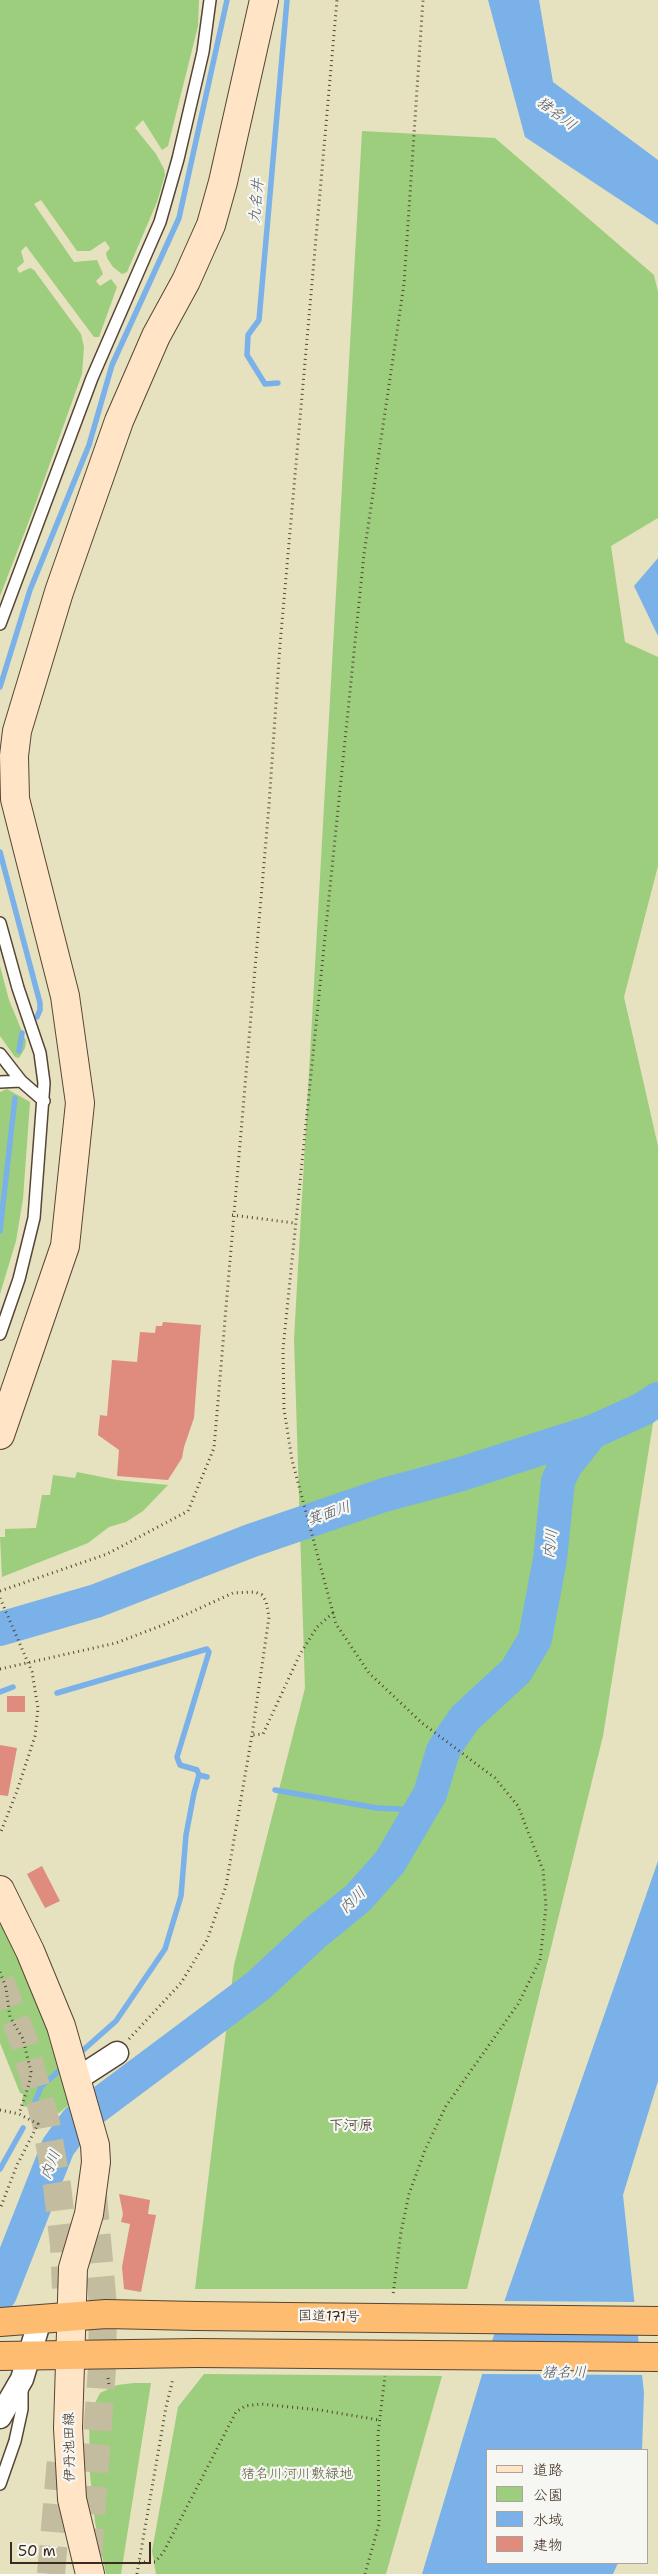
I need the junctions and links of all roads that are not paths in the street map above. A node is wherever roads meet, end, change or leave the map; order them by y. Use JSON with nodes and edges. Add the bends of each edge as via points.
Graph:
{"nodes":[{"id":1,"x":210,"y":0,"type":"edge"},
{"id":2,"x":264,"y":0,"type":"edge"},
{"id":3,"x":0,"y":624,"type":"edge"},
{"id":4,"x":0,"y":923,"type":"edge"},
{"id":5,"x":0,"y":1054,"type":"edge"},
{"id":6,"x":21,"y":1081,"type":"junction"},
{"id":7,"x":0,"y":1082,"type":"edge"},
{"id":8,"x":44,"y":1102,"type":"junction"},
{"id":9,"x":0,"y":1334,"type":"edge"},
{"id":10,"x":0,"y":1435,"type":"edge"},
{"id":11,"x":0,"y":1890,"type":"edge"},
{"id":12,"x":117,"y":2053,"type":"road end"},
{"id":13,"x":78,"y":2085,"type":"junction"},
{"id":14,"x":72,"y":2317,"type":"junction"},
{"id":15,"x":21,"y":2321,"type":"edge"},
{"id":16,"x":658,"y":2321,"type":"edge"},
{"id":17,"x":71,"y":2356,"type":"junction"},
{"id":18,"x":658,"y":2357,"type":"edge"},
{"id":19,"x":16,"y":2362,"type":"edge"},
{"id":20,"x":0,"y":2417,"type":"edge"},
{"id":21,"x":0,"y":2484,"type":"edge"},
{"id":22,"x":90,"y":2574,"type":"edge"}],
"edges":[{"from":1,"to":3,"type":"lane","via":[[201,61],[160,222],[92,378]]},
{"from":2,"to":10,"type":"street","via":[[211,225],[156,336],[119,421],[59,592],[17,731],[15,799],[65,996],[80,1103],[65,1246]]},
{"from":4,"to":8,"type":"lane","via":[[40,1053]]},
{"from":5,"to":6,"type":"lane"},
{"from":6,"to":7,"type":"lane"},
{"from":6,"to":8,"type":"lane"},
{"from":8,"to":9,"type":"lane","via":[[34,1218],[19,1279]]},
{"from":11,"to":13,"type":"street","via":[[50,1997]]},
{"from":12,"to":13,"type":"street"},
{"from":13,"to":14,"type":"street","name":"伊丹池田線","via":[[96,2154],[89,2214],[73,2268]]},
{"from":14,"to":15,"type":"highway","name":"国道171号"},
{"from":14,"to":16,"type":"highway","name":"国道171号","bridge":true,"via":[[106,2314]]},
{"from":14,"to":17,"type":"street","name":"伊丹池田線"},
{"from":15,"to":19,"type":"street"},
{"from":17,"to":18,"type":"highway","bridge":true,"via":[[198,2353]]},
{"from":17,"to":19,"type":"highway"},
{"from":17,"to":22,"type":"street","name":"伊丹池田線","via":[[70,2476],[74,2511]]},
{"from":19,"to":20,"type":"street"},
{"from":19,"to":21,"type":"lane","via":[[22,2409]]}]}
